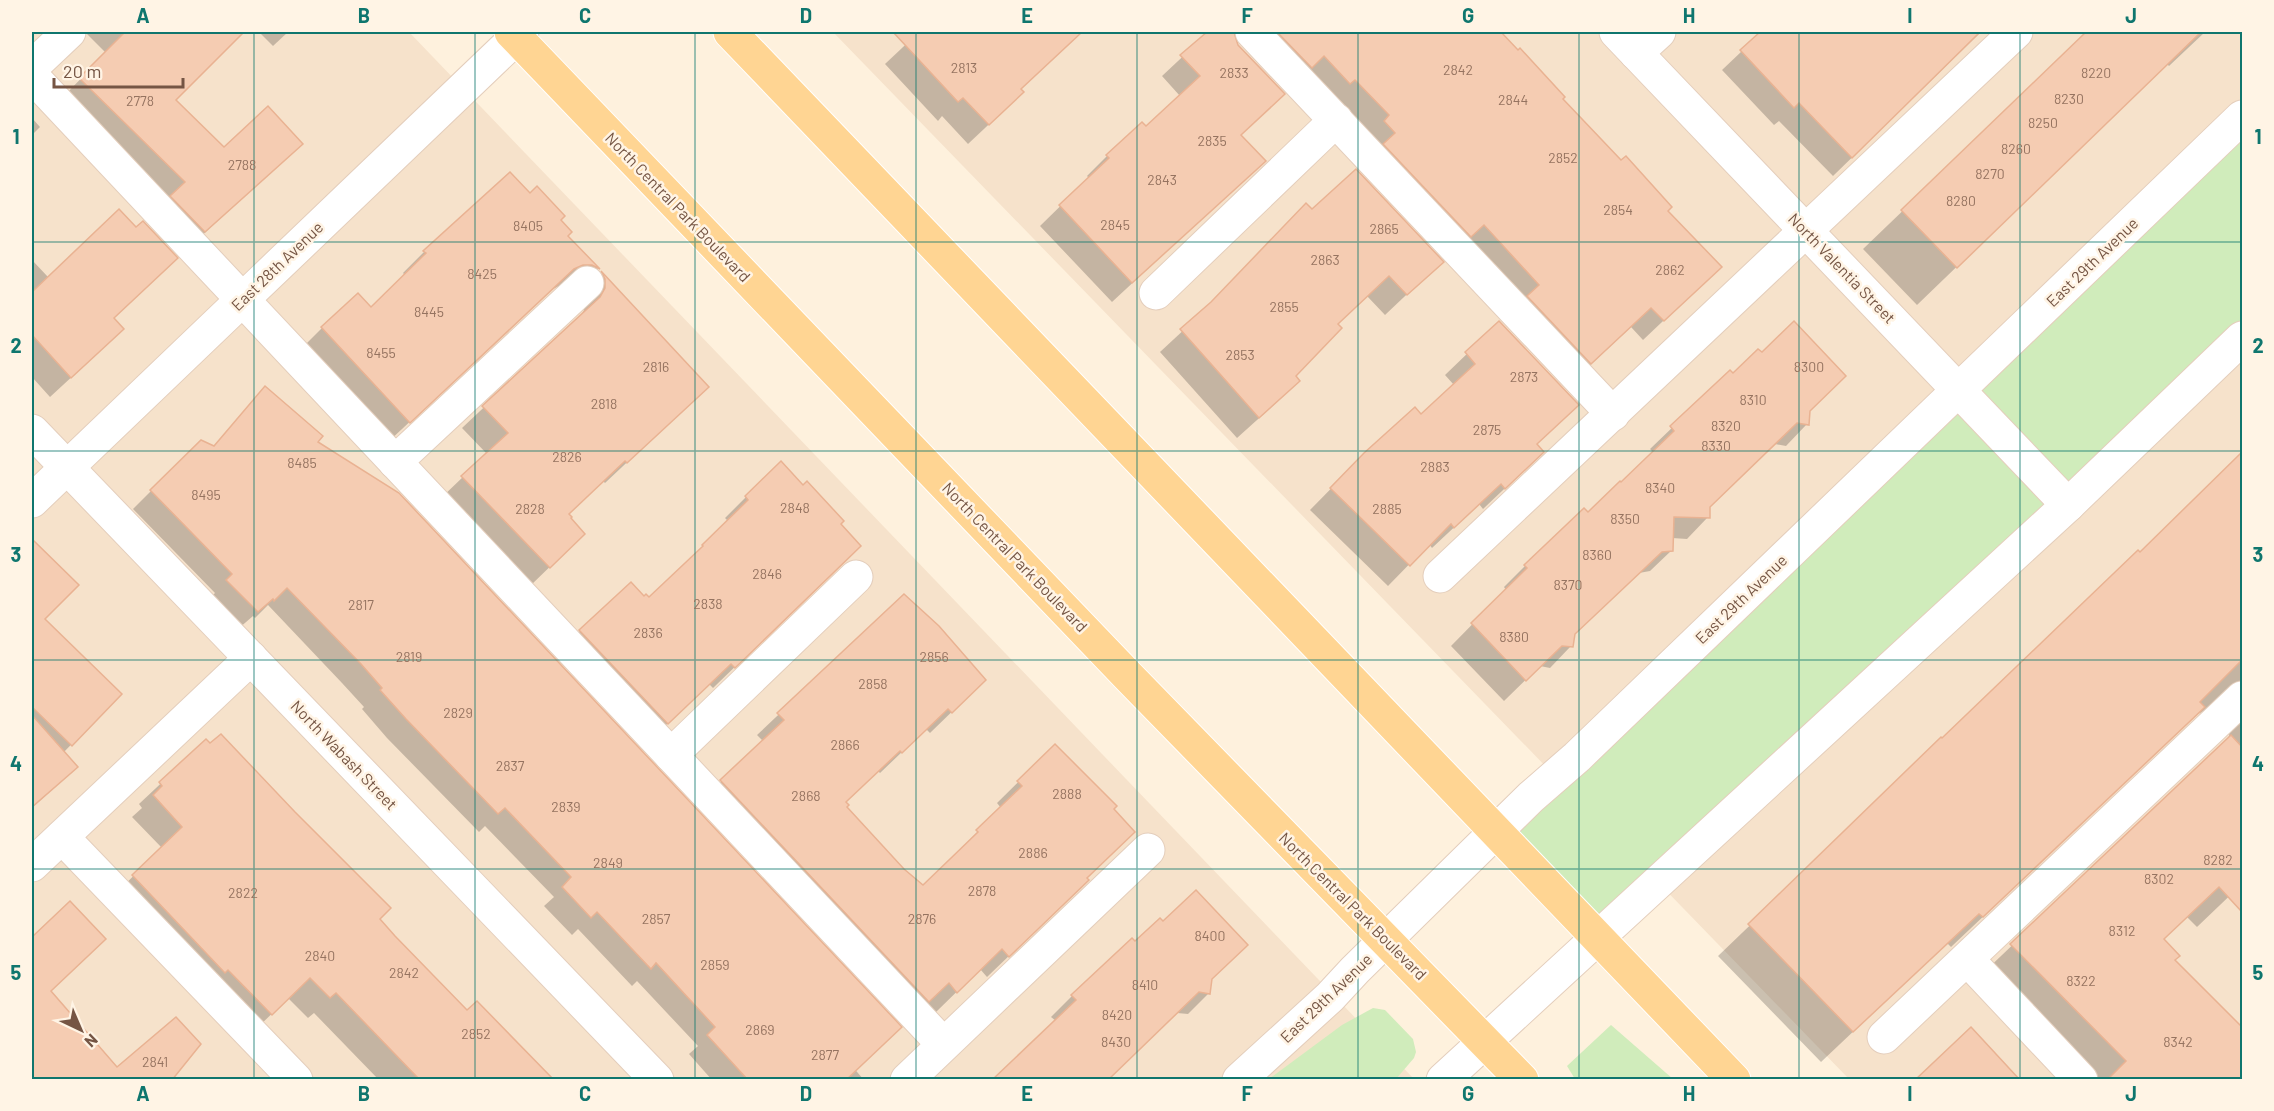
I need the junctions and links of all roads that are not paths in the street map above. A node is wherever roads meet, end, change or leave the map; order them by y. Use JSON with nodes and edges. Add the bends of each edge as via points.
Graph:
{"nodes":[{"id":1,"x":69,"y":32,"type":"edge"},
{"id":2,"x":730,"y":32,"type":"edge"},
{"id":3,"x":1252,"y":32,"type":"edge"},
{"id":4,"x":2016,"y":32,"type":"edge"},
{"id":5,"x":516,"y":33,"type":"edge"},
{"id":6,"x":1637,"y":39,"type":"edge"},
{"id":7,"x":32,"y":67,"type":"edge"},
{"id":8,"x":32,"y":76,"type":"edge"},
{"id":9,"x":2242,"y":117,"type":"edge"},
{"id":10,"x":1336,"y":120,"type":"junction"},
{"id":11,"x":1806,"y":231,"type":"junction"},
{"id":12,"x":587,"y":283,"type":"dead end"},
{"id":13,"x":1156,"y":293,"type":"dead end"},
{"id":14,"x":242,"y":299,"type":"junction"},
{"id":15,"x":2242,"y":338,"type":"edge"},
{"id":16,"x":1959,"y":391,"type":"junction"},
{"id":17,"x":1613,"y":414,"type":"junction"},
{"id":18,"x":32,"y":431,"type":"edge"},
{"id":19,"x":395,"y":462,"type":"junction"},
{"id":20,"x":67,"y":467,"type":"junction"},
{"id":21,"x":32,"y":501,"type":"edge"},
{"id":22,"x":2068,"y":505,"type":"junction"},
{"id":23,"x":1440,"y":576,"type":"dead end"},
{"id":24,"x":856,"y":577,"type":"dead end"},
{"id":25,"x":251,"y":658,"type":"junction"},
{"id":26,"x":2242,"y":698,"type":"edge"},
{"id":27,"x":671,"y":755,"type":"junction"},
{"id":28,"x":1496,"y":832,"type":"junction"},
{"id":29,"x":62,"y":837,"type":"junction"},
{"id":30,"x":1148,"y":850,"type":"dead end"},
{"id":31,"x":32,"y":865,"type":"edge"},
{"id":32,"x":1597,"y":937,"type":"junction"},
{"id":33,"x":1386,"y":940,"type":"junction"},
{"id":34,"x":1967,"y":958,"type":"junction"},
{"id":35,"x":1884,"y":1037,"type":"dead end"},
{"id":36,"x":1485,"y":1039,"type":"junction"},
{"id":37,"x":943,"y":1044,"type":"junction"},
{"id":38,"x":296,"y":1080,"type":"edge"},
{"id":39,"x":657,"y":1080,"type":"edge"},
{"id":40,"x":907,"y":1080,"type":"edge"},
{"id":41,"x":1239,"y":1080,"type":"edge"},
{"id":42,"x":1443,"y":1080,"type":"edge"},
{"id":43,"x":1522,"y":1080,"type":"edge"},
{"id":44,"x":1734,"y":1080,"type":"edge"},
{"id":45,"x":2081,"y":1080,"type":"edge"}],
"edges":[{"from":1,"to":7,"type":"street"},
{"from":2,"to":28,"type":"main road"},
{"from":3,"to":10,"type":"street"},
{"from":4,"to":11,"type":"street"},
{"from":5,"to":14,"type":"street","name":"East 28th Avenue"},
{"from":5,"to":33,"type":"main road","name":"North Central Park Boulevard","via":[[1136,684]]},
{"from":6,"to":11,"type":"street","name":"North Valentia Street"},
{"from":8,"to":14,"type":"street"},
{"from":9,"to":16,"type":"street","name":"East 29th Avenue"},
{"from":10,"to":13,"type":"street"},
{"from":10,"to":17,"type":"street"},
{"from":11,"to":16,"type":"street","name":"North Valentia Street"},
{"from":11,"to":17,"type":"street"},
{"from":12,"to":19,"type":"street"},
{"from":14,"to":19,"type":"street"},
{"from":14,"to":20,"type":"street","name":"East 28th Avenue"},
{"from":15,"to":22,"type":"street"},
{"from":16,"to":22,"type":"street","name":"North Valentia Street"},
{"from":16,"to":28,"type":"street","name":"East 29th Avenue"},
{"from":17,"to":23,"type":"street"},
{"from":18,"to":20,"type":"street","name":"North Wabash Street"},
{"from":19,"to":27,"type":"street"},
{"from":20,"to":21,"type":"street","name":"East 28th Avenue"},
{"from":20,"to":25,"type":"street","name":"North Wabash Street"},
{"from":22,"to":32,"type":"street"},
{"from":24,"to":27,"type":"street"},
{"from":25,"to":29,"type":"street"},
{"from":25,"to":39,"type":"street","name":"North Wabash Street"},
{"from":26,"to":34,"type":"street"},
{"from":27,"to":37,"type":"street"},
{"from":28,"to":32,"type":"main road"},
{"from":28,"to":33,"type":"street","name":"East 29th Avenue"},
{"from":29,"to":31,"type":"street"},
{"from":29,"to":38,"type":"street"},
{"from":30,"to":37,"type":"street"},
{"from":32,"to":36,"type":"street"},
{"from":32,"to":44,"type":"main road"},
{"from":33,"to":36,"type":"main road","name":"North Central Park Boulevard"},
{"from":33,"to":41,"type":"street","name":"East 29th Avenue"},
{"from":34,"to":35,"type":"street"},
{"from":34,"to":45,"type":"street"},
{"from":36,"to":42,"type":"street"},
{"from":36,"to":43,"type":"main road","name":"North Central Park Boulevard"},
{"from":37,"to":40,"type":"street"}]}
